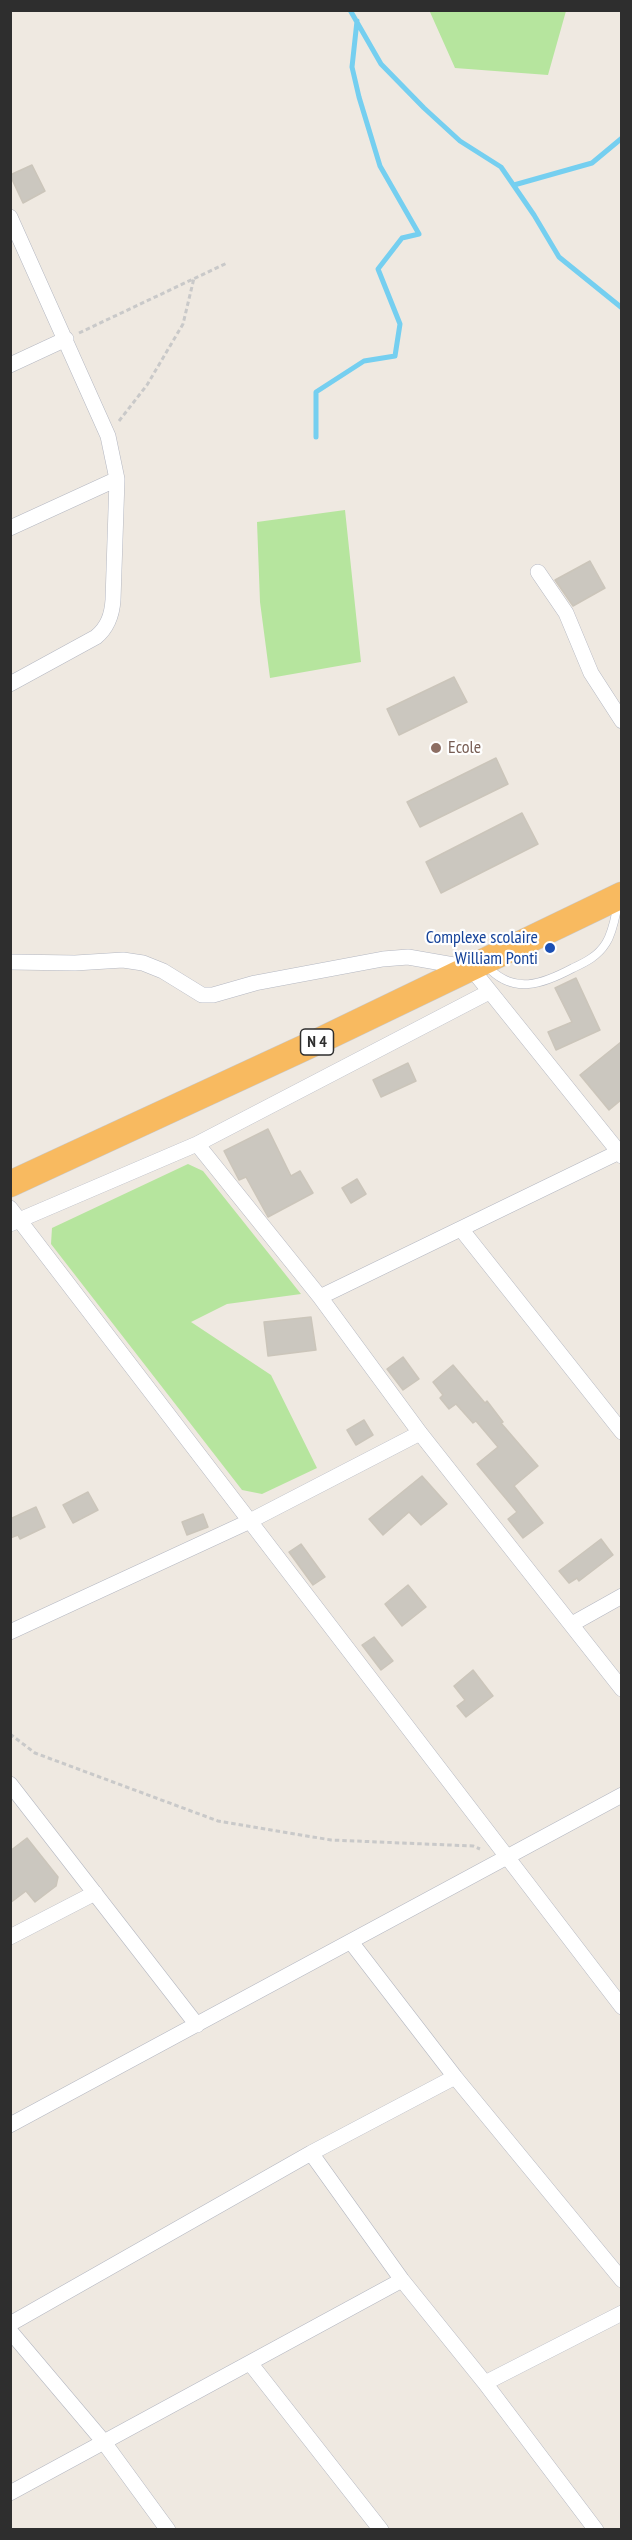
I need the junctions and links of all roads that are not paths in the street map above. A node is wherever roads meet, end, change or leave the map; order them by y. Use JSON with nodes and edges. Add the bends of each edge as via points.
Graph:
{"nodes":[{"id":1,"x":10,"y":217,"type":"edge"},
{"id":2,"x":66,"y":339,"type":"junction"},
{"id":3,"x":10,"y":365,"type":"edge"},
{"id":4,"x":117,"y":479,"type":"junction"},
{"id":5,"x":10,"y":528,"type":"edge"},
{"id":6,"x":538,"y":572,"type":"dead end"},
{"id":7,"x":10,"y":684,"type":"edge"},
{"id":8,"x":621,"y":721,"type":"edge"},
{"id":9,"x":621,"y":895,"type":"edge"},
{"id":10,"x":10,"y":962,"type":"edge"},
{"id":11,"x":477,"y":965,"type":"junction"},
{"id":12,"x":489,"y":993,"type":"junction"},
{"id":13,"x":197,"y":1144,"type":"junction"},
{"id":14,"x":620,"y":1154,"type":"edge"},
{"id":15,"x":10,"y":1184,"type":"edge"},
{"id":16,"x":13,"y":1217,"type":"edge"},
{"id":17,"x":461,"y":1229,"type":"junction"},
{"id":18,"x":321,"y":1297,"type":"junction"},
{"id":19,"x":621,"y":1432,"type":"edge"},
{"id":20,"x":420,"y":1433,"type":"junction"},
{"id":21,"x":248,"y":1522,"type":"junction"},
{"id":22,"x":621,"y":1596,"type":"edge"},
{"id":23,"x":572,"y":1624,"type":"junction"},
{"id":24,"x":10,"y":1632,"type":"edge"},
{"id":25,"x":621,"y":1689,"type":"edge"},
{"id":26,"x":10,"y":1784,"type":"edge"},
{"id":27,"x":621,"y":1795,"type":"edge"},
{"id":28,"x":507,"y":1858,"type":"junction"},
{"id":29,"x":94,"y":1893,"type":"junction"},
{"id":30,"x":10,"y":1937,"type":"edge"},
{"id":31,"x":351,"y":1942,"type":"junction"},
{"id":32,"x":621,"y":2007,"type":"edge"},
{"id":33,"x":197,"y":2025,"type":"junction"},
{"id":34,"x":455,"y":2078,"type":"junction"},
{"id":35,"x":10,"y":2125,"type":"edge"},
{"id":36,"x":312,"y":2153,"type":"junction"},
{"id":37,"x":402,"y":2280,"type":"junction"},
{"id":38,"x":621,"y":2280,"type":"edge"},
{"id":39,"x":621,"y":2313,"type":"edge"},
{"id":40,"x":10,"y":2324,"type":"edge"},
{"id":41,"x":10,"y":2331,"type":"edge"},
{"id":42,"x":250,"y":2363,"type":"junction"},
{"id":43,"x":485,"y":2383,"type":"junction"},
{"id":44,"x":103,"y":2440,"type":"junction"},
{"id":45,"x":10,"y":2493,"type":"edge"},
{"id":46,"x":168,"y":2529,"type":"edge"},
{"id":47,"x":381,"y":2529,"type":"edge"},
{"id":48,"x":596,"y":2529,"type":"edge"}],
"edges":[{"from":1,"to":2,"type":"street"},
{"from":2,"to":3,"type":"street"},
{"from":2,"to":4,"type":"street","via":[[108,436]]},
{"from":4,"to":5,"type":"street"},
{"from":4,"to":7,"type":"street","via":[[113,600],[105,630]]},
{"from":6,"to":8,"type":"street","via":[[567,613],[591,672]]},
{"from":9,"to":11,"type":"highway","number":"N 4"},
{"from":9,"to":11,"type":"lane","via":[[607,943],[593,958],[549,980],[514,983]]},
{"from":10,"to":11,"type":"street","via":[[143,963],[202,994],[383,959],[408,957]]},
{"from":11,"to":12,"type":"street"},
{"from":11,"to":15,"type":"highway","number":"N 4"},
{"from":12,"to":13,"type":"street"},
{"from":12,"to":14,"type":"street"},
{"from":13,"to":16,"type":"street"},
{"from":13,"to":18,"type":"street"},
{"from":14,"to":17,"type":"street"},
{"from":16,"to":21,"type":"street"},
{"from":17,"to":18,"type":"street"},
{"from":17,"to":19,"type":"street"},
{"from":18,"to":20,"type":"street"},
{"from":20,"to":21,"type":"street"},
{"from":20,"to":23,"type":"street"},
{"from":21,"to":24,"type":"street"},
{"from":21,"to":28,"type":"street"},
{"from":22,"to":23,"type":"street"},
{"from":23,"to":25,"type":"street"},
{"from":26,"to":29,"type":"street"},
{"from":27,"to":28,"type":"street"},
{"from":28,"to":31,"type":"street"},
{"from":28,"to":32,"type":"street"},
{"from":29,"to":30,"type":"street"},
{"from":29,"to":33,"type":"street"},
{"from":31,"to":33,"type":"street"},
{"from":31,"to":34,"type":"street"},
{"from":33,"to":35,"type":"street"},
{"from":34,"to":36,"type":"street"},
{"from":34,"to":38,"type":"street"},
{"from":36,"to":37,"type":"street"},
{"from":36,"to":40,"type":"street"},
{"from":37,"to":42,"type":"street"},
{"from":37,"to":43,"type":"street"},
{"from":39,"to":43,"type":"street"},
{"from":41,"to":44,"type":"street"},
{"from":42,"to":44,"type":"street"},
{"from":42,"to":47,"type":"street"},
{"from":43,"to":48,"type":"street"},
{"from":44,"to":45,"type":"street"},
{"from":44,"to":46,"type":"street"}]}
